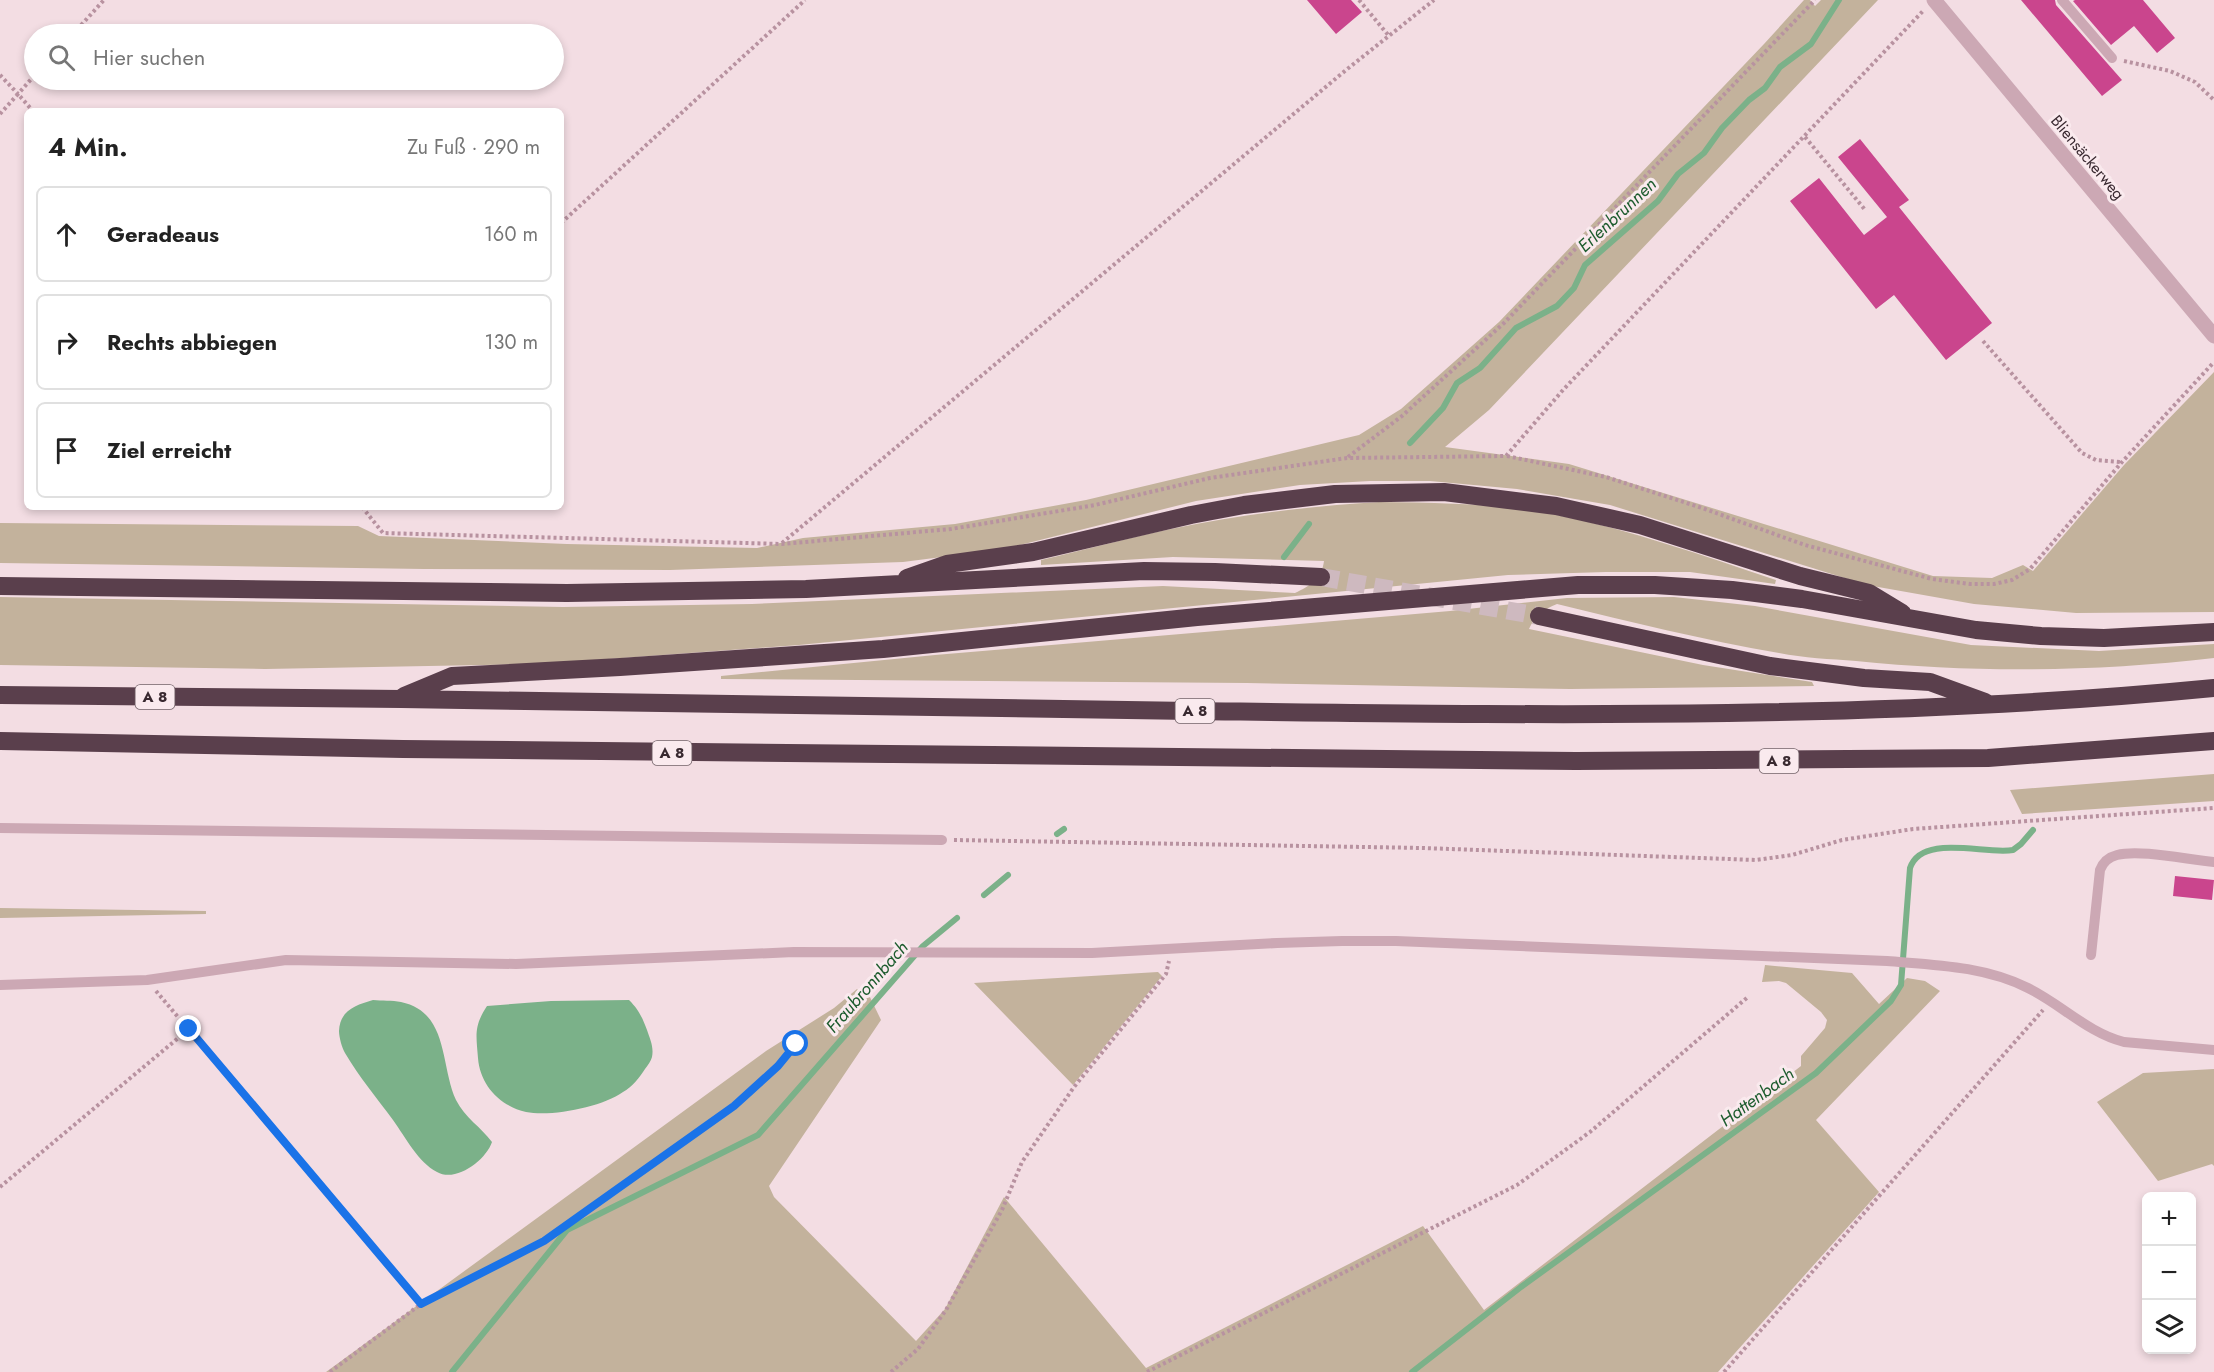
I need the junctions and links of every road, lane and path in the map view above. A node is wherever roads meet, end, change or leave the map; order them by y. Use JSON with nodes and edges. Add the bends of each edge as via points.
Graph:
{"nodes":[{"id":1,"x":104,"y":0,"type":"edge"},
{"id":2,"x":805,"y":0,"type":"edge"},
{"id":3,"x":1359,"y":0,"type":"edge"},
{"id":4,"x":1434,"y":0,"type":"edge"},
{"id":5,"x":1815,"y":0,"type":"edge"},
{"id":6,"x":2062,"y":0,"type":"edge"},
{"id":7,"x":1929,"y":4,"type":"edge"},
{"id":8,"x":82,"y":24,"type":"edge"},
{"id":9,"x":1389,"y":36,"type":"junction"},
{"id":10,"x":2112,"y":58,"type":"joint"},
{"id":11,"x":0,"y":75,"type":"edge"},
{"id":12,"x":24,"y":87,"type":"edge"},
{"id":13,"x":18,"y":94,"type":"junction"},
{"id":14,"x":2214,"y":100,"type":"edge"},
{"id":15,"x":30,"y":108,"type":"edge"},
{"id":16,"x":0,"y":114,"type":"edge"},
{"id":17,"x":1805,"y":137,"type":"junction"},
{"id":18,"x":1866,"y":211,"type":"dead end"},
{"id":19,"x":564,"y":220,"type":"edge"},
{"id":20,"x":2214,"y":336,"type":"edge"},
{"id":21,"x":1983,"y":341,"type":"dead end"},
{"id":22,"x":2214,"y":362,"type":"edge"},
{"id":23,"x":1506,"y":456,"type":"junction"},
{"id":24,"x":1347,"y":458,"type":"junction"},
{"id":25,"x":2122,"y":462,"type":"junction"},
{"id":26,"x":364,"y":510,"type":"edge"},
{"id":27,"x":782,"y":544,"type":"junction"},
{"id":28,"x":1321,"y":577,"type":"tunnel mouth"},
{"id":29,"x":0,"y":586,"type":"edge"},
{"id":30,"x":883,"y":586,"type":"junction"},
{"id":31,"x":1539,"y":616,"type":"tunnel mouth"},
{"id":32,"x":1916,"y":620,"type":"junction"},
{"id":33,"x":2214,"y":632,"type":"edge"},
{"id":34,"x":2214,"y":688,"type":"edge"},
{"id":35,"x":0,"y":695,"type":"edge"},
{"id":36,"x":398,"y":699,"type":"junction"},
{"id":37,"x":1993,"y":705,"type":"junction"},
{"id":38,"x":0,"y":741,"type":"edge"},
{"id":39,"x":2214,"y":741,"type":"edge"},
{"id":40,"x":2214,"y":808,"type":"edge"},
{"id":41,"x":0,"y":828,"type":"edge"},
{"id":42,"x":942,"y":840,"type":"joint"},
{"id":43,"x":2214,"y":862,"type":"edge"},
{"id":44,"x":2091,"y":955,"type":"dead end"},
{"id":45,"x":1166,"y":974,"type":"dead end"},
{"id":46,"x":147,"y":980,"type":"junction"},
{"id":47,"x":0,"y":986,"type":"edge"},
{"id":48,"x":1749,"y":996,"type":"dead end"},
{"id":49,"x":2051,"y":1001,"type":"junction"},
{"id":50,"x":189,"y":1029,"type":"junction"},
{"id":51,"x":796,"y":1044,"type":"dead end"},
{"id":52,"x":2214,"y":1050,"type":"edge"},
{"id":53,"x":0,"y":1187,"type":"edge"},
{"id":54,"x":421,"y":1304,"type":"junction"},
{"id":55,"x":330,"y":1372,"type":"edge"},
{"id":56,"x":891,"y":1372,"type":"edge"},
{"id":57,"x":1147,"y":1372,"type":"edge"},
{"id":58,"x":1724,"y":1372,"type":"edge"}],
"edges":[{"from":1,"to":8,"type":"path"},
{"from":2,"to":19,"type":"path"},
{"from":3,"to":9,"type":"path"},
{"from":4,"to":9,"type":"path"},
{"from":5,"to":24,"type":"path","via":[[1504,323],[1402,416]]},
{"from":6,"to":10,"type":"lane"},
{"from":7,"to":17,"type":"path"},
{"from":7,"to":20,"type":"street","name":"Bliensäckerweg"},
{"from":9,"to":27,"type":"path"},
{"from":10,"to":14,"type":"path","via":[[2170,71],[2194,82]]},
{"from":11,"to":13,"type":"path"},
{"from":12,"to":13,"type":"path"},
{"from":13,"to":15,"type":"path"},
{"from":13,"to":16,"type":"path"},
{"from":17,"to":18,"type":"path"},
{"from":17,"to":23,"type":"path","via":[[1563,390]]},
{"from":21,"to":25,"type":"path","via":[[2082,453],[2096,460]]},
{"from":22,"to":25,"type":"path"},
{"from":23,"to":24,"type":"path"},
{"from":23,"to":25,"type":"path","via":[[1606,477],[1805,544],[1932,579],[1971,584],[2012,580],[2030,569]]},
{"from":24,"to":27,"type":"path","via":[[1210,478],[1095,505],[951,529]]},
{"from":26,"to":27,"type":"path","via":[[383,533]]},
{"from":28,"to":30,"type":"highway","via":[[1144,571]]},
{"from":29,"to":30,"type":"highway","via":[[579,593]]},
{"from":30,"to":32,"type":"highway","via":[[947,564],[1033,552],[1244,505],[1335,494],[1444,492],[1556,506],[1640,525],[1869,594]]},
{"from":31,"to":37,"type":"highway","number":"A 8","via":[[1770,666],[1864,678],[1930,681]]},
{"from":32,"to":33,"type":"highway","number":"A 8","via":[[2041,636],[2104,638]]},
{"from":32,"to":36,"type":"highway","number":"A 8","via":[[1732,590],[1578,585],[1197,617],[883,649],[452,676]]},
{"from":34,"to":37,"type":"highway","number":"A 8"},
{"from":35,"to":36,"type":"highway","number":"A 8"},
{"from":36,"to":37,"type":"highway","number":"A 8","via":[[1447,714],[1837,711]]},
{"from":38,"to":39,"type":"highway","number":"A 8","via":[[832,755],[1621,761],[1988,758]]},
{"from":40,"to":42,"type":"path","via":[[1913,829],[1756,860],[1423,848]]},
{"from":41,"to":42,"type":"lane"},
{"from":43,"to":44,"type":"lane","via":[[2133,853],[2108,859],[2100,870]]},
{"from":45,"to":56,"type":"path","via":[[1074,1087],[1022,1162],[1002,1210],[946,1310],[918,1349]]},
{"from":46,"to":47,"type":"lane"},
{"from":46,"to":49,"type":"lane","via":[[286,960],[516,964],[716,954],[1092,953],[1277,942],[1396,941],[1918,963],[1990,974]]},
{"from":46,"to":50,"type":"path"},
{"from":48,"to":57,"type":"path","via":[[1616,1111],[1517,1185]]},
{"from":49,"to":52,"type":"lane","via":[[2113,1039]]},
{"from":49,"to":58,"type":"path"},
{"from":50,"to":53,"type":"path"},
{"from":50,"to":54,"type":"path"},
{"from":51,"to":54,"type":"path","via":[[734,1106],[544,1241]]},
{"from":54,"to":55,"type":"path"}]}
